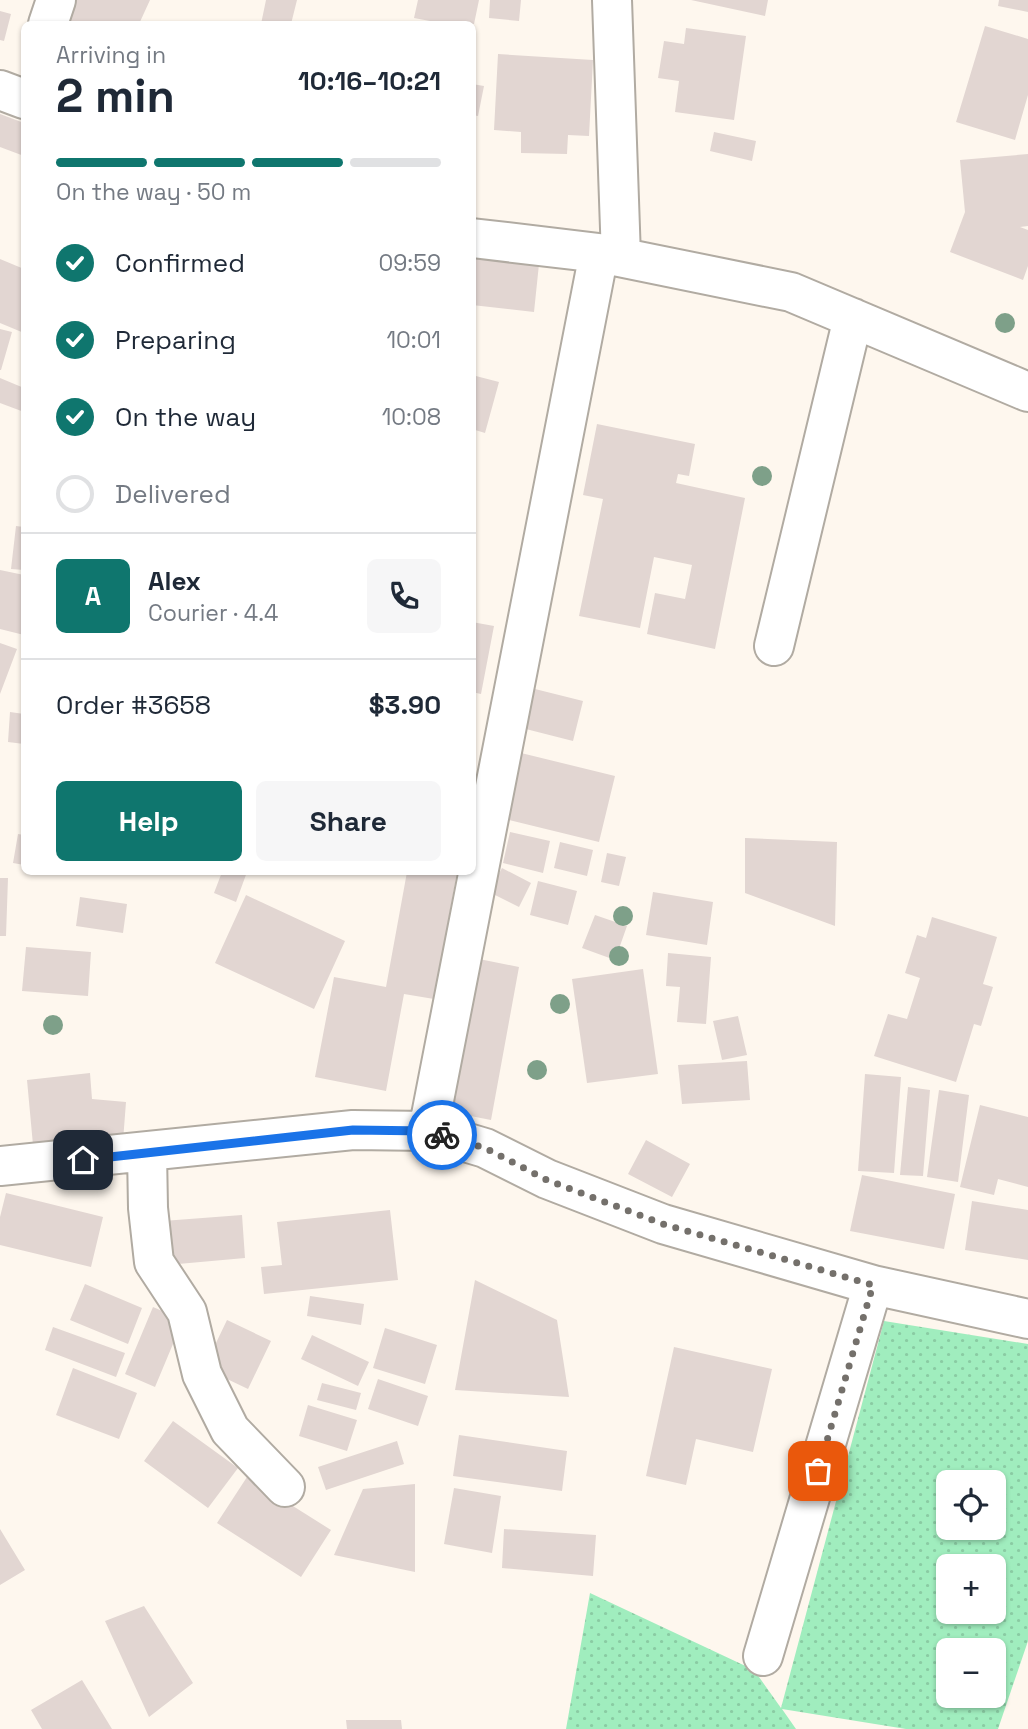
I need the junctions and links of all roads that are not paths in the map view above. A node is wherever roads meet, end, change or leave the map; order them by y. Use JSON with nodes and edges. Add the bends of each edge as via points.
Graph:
{"nodes":[{"id":1,"x":56,"y":0,"type":"edge"},
{"id":2,"x":612,"y":0,"type":"edge"},
{"id":3,"x":49,"y":21,"type":"edge"},
{"id":4,"x":476,"y":238,"type":"edge"},
{"id":5,"x":610,"y":255,"type":"junction"},
{"id":6,"x":853,"y":318,"type":"junction"},
{"id":7,"x":1028,"y":392,"type":"edge"},
{"id":8,"x":774,"y":646,"type":"dead end"},
{"id":9,"x":428,"y":1131,"type":"junction"},
{"id":10,"x":147,"y":1153,"type":"junction"},
{"id":11,"x":0,"y":1166,"type":"edge"},
{"id":12,"x":873,"y":1285,"type":"junction"},
{"id":13,"x":1028,"y":1319,"type":"edge"},
{"id":14,"x":285,"y":1487,"type":"dead end"},
{"id":15,"x":763,"y":1656,"type":"dead end"}],
"edges":[{"from":1,"to":3,"type":"street"},
{"from":2,"to":5,"type":"street"},
{"from":4,"to":5,"type":"street"},
{"from":5,"to":6,"type":"street","via":[[791,292]]},
{"from":5,"to":9,"type":"street"},
{"from":6,"to":7,"type":"street"},
{"from":6,"to":8,"type":"street"},
{"from":9,"to":10,"type":"street","via":[[353,1130]]},
{"from":9,"to":12,"type":"street","via":[[485,1148],[547,1180],[663,1224]]},
{"from":10,"to":11,"type":"street"},
{"from":10,"to":14,"type":"street","via":[[154,1262],[187,1312],[202,1374],[230,1430]]},
{"from":12,"to":13,"type":"street"},
{"from":12,"to":15,"type":"street"}]}
